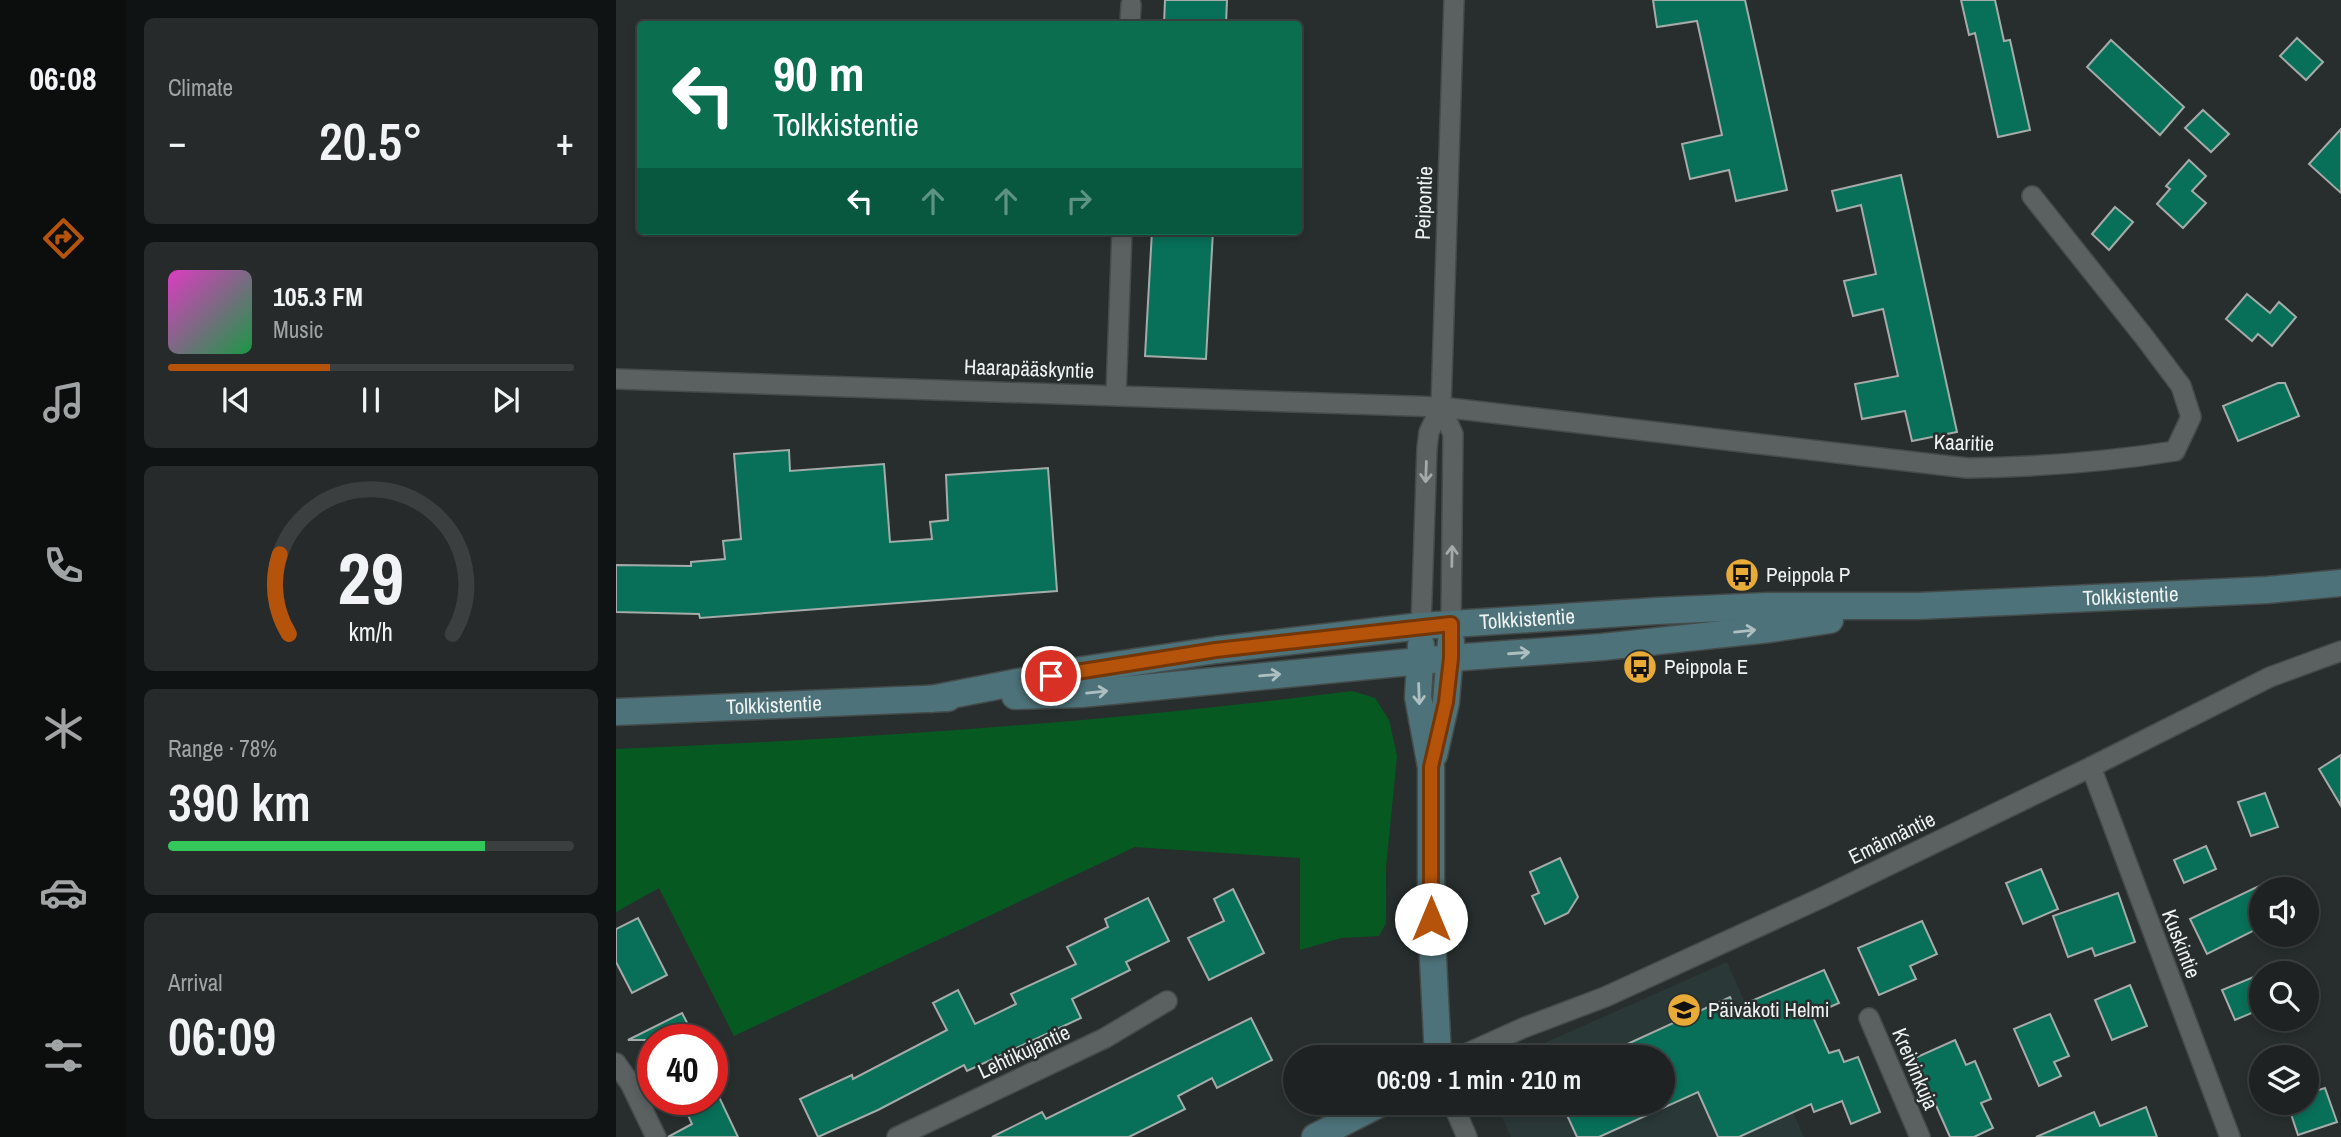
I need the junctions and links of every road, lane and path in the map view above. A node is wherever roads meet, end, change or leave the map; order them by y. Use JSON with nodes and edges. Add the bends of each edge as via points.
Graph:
{"nodes":[{"id":1,"x":1454,"y":0,"type":"edge"},
{"id":2,"x":2032,"y":196,"type":"dead end"},
{"id":3,"x":1122,"y":235,"type":"edge"},
{"id":4,"x":616,"y":379,"type":"edge"},
{"id":5,"x":1116,"y":394,"type":"junction"},
{"id":6,"x":1441,"y":407,"type":"junction"},
{"id":7,"x":2341,"y":583,"type":"edge"},
{"id":8,"x":1918,"y":606,"type":"junction"},
{"id":9,"x":1451,"y":624,"type":"junction"},
{"id":10,"x":1421,"y":626,"type":"junction"},
{"id":11,"x":2341,"y":651,"type":"edge"},
{"id":12,"x":1451,"y":658,"type":"junction"},
{"id":13,"x":1420,"y":661,"type":"junction"},
{"id":14,"x":931,"y":699,"type":"junction"},
{"id":15,"x":616,"y":712,"type":"edge"},
{"id":16,"x":1431,"y":767,"type":"junction"},
{"id":17,"x":2091,"y":767,"type":"junction"},
{"id":18,"x":1167,"y":1001,"type":"dead end"},
{"id":19,"x":1869,"y":1018,"type":"dead end"},
{"id":20,"x":1437,"y":1045,"type":"edge"},
{"id":21,"x":1485,"y":1045,"type":"edge"},
{"id":22,"x":616,"y":1063,"type":"edge"},
{"id":23,"x":1358,"y":1115,"type":"edge"},
{"id":24,"x":1458,"y":1115,"type":"edge"},
{"id":25,"x":656,"y":1137,"type":"edge"},
{"id":26,"x":897,"y":1137,"type":"edge"},
{"id":27,"x":1315,"y":1137,"type":"edge"},
{"id":28,"x":1467,"y":1137,"type":"edge"},
{"id":29,"x":1920,"y":1137,"type":"edge"},
{"id":30,"x":2230,"y":1137,"type":"edge"}],
"edges":[{"from":1,"to":6,"type":"street","name":"Peipontie"},
{"from":2,"to":6,"type":"street","name":"Kaaritie","via":[[2181,386],[2191,417],[2175,451],[2032,467],[1967,468]]},
{"from":3,"to":5,"type":"street"},
{"from":4,"to":5,"type":"street","name":"Haarapääskyntie"},
{"from":5,"to":6,"type":"street","name":"Haarapääskyntie"},
{"from":9,"to":6,"type":"street","name":"Peipontie","one_way":true,"via":[[1453,434]]},
{"from":6,"to":10,"type":"street","name":"Peipontie","one_way":true,"via":[[1427,449]]},
{"from":7,"to":8,"type":"street","name":"Tolkkistentie"},
{"from":8,"to":9,"type":"street","name":"Tolkkistentie","via":[[1768,606]]},
{"from":12,"to":8,"type":"street","name":"Tolkkistentie","one_way":true,"via":[[1770,629]]},
{"from":9,"to":10,"type":"street","name":"Tolkkistentie"},
{"from":9,"to":12,"type":"street"},
{"from":10,"to":13,"type":"street"},
{"from":10,"to":14,"type":"street","name":"Tolkkistentie","via":[[1088,669]]},
{"from":11,"to":17,"type":"street","name":"Emännäntie","via":[[2270,677]]},
{"from":12,"to":13,"type":"street","name":"Tolkkistentie"},
{"from":12,"to":16,"type":"street"},
{"from":14,"to":13,"type":"street","name":"Tolkkistentie","one_way":true,"via":[[1081,694]]},
{"from":13,"to":16,"type":"street","one_way":true,"via":[[1418,697]]},
{"from":14,"to":15,"type":"street","name":"Tolkkistentie"},
{"from":16,"to":20,"type":"street"},
{"from":17,"to":21,"type":"street","name":"Emännäntie","via":[[1617,992]]},
{"from":17,"to":30,"type":"street","name":"Kuskintie"},
{"from":18,"to":26,"type":"street","name":"Lehtikujantie","via":[[1105,1038]]},
{"from":19,"to":29,"type":"street","name":"Kreivinkuja"},
{"from":22,"to":25,"type":"street"},
{"from":23,"to":27,"type":"street"},
{"from":24,"to":28,"type":"street"}]}
